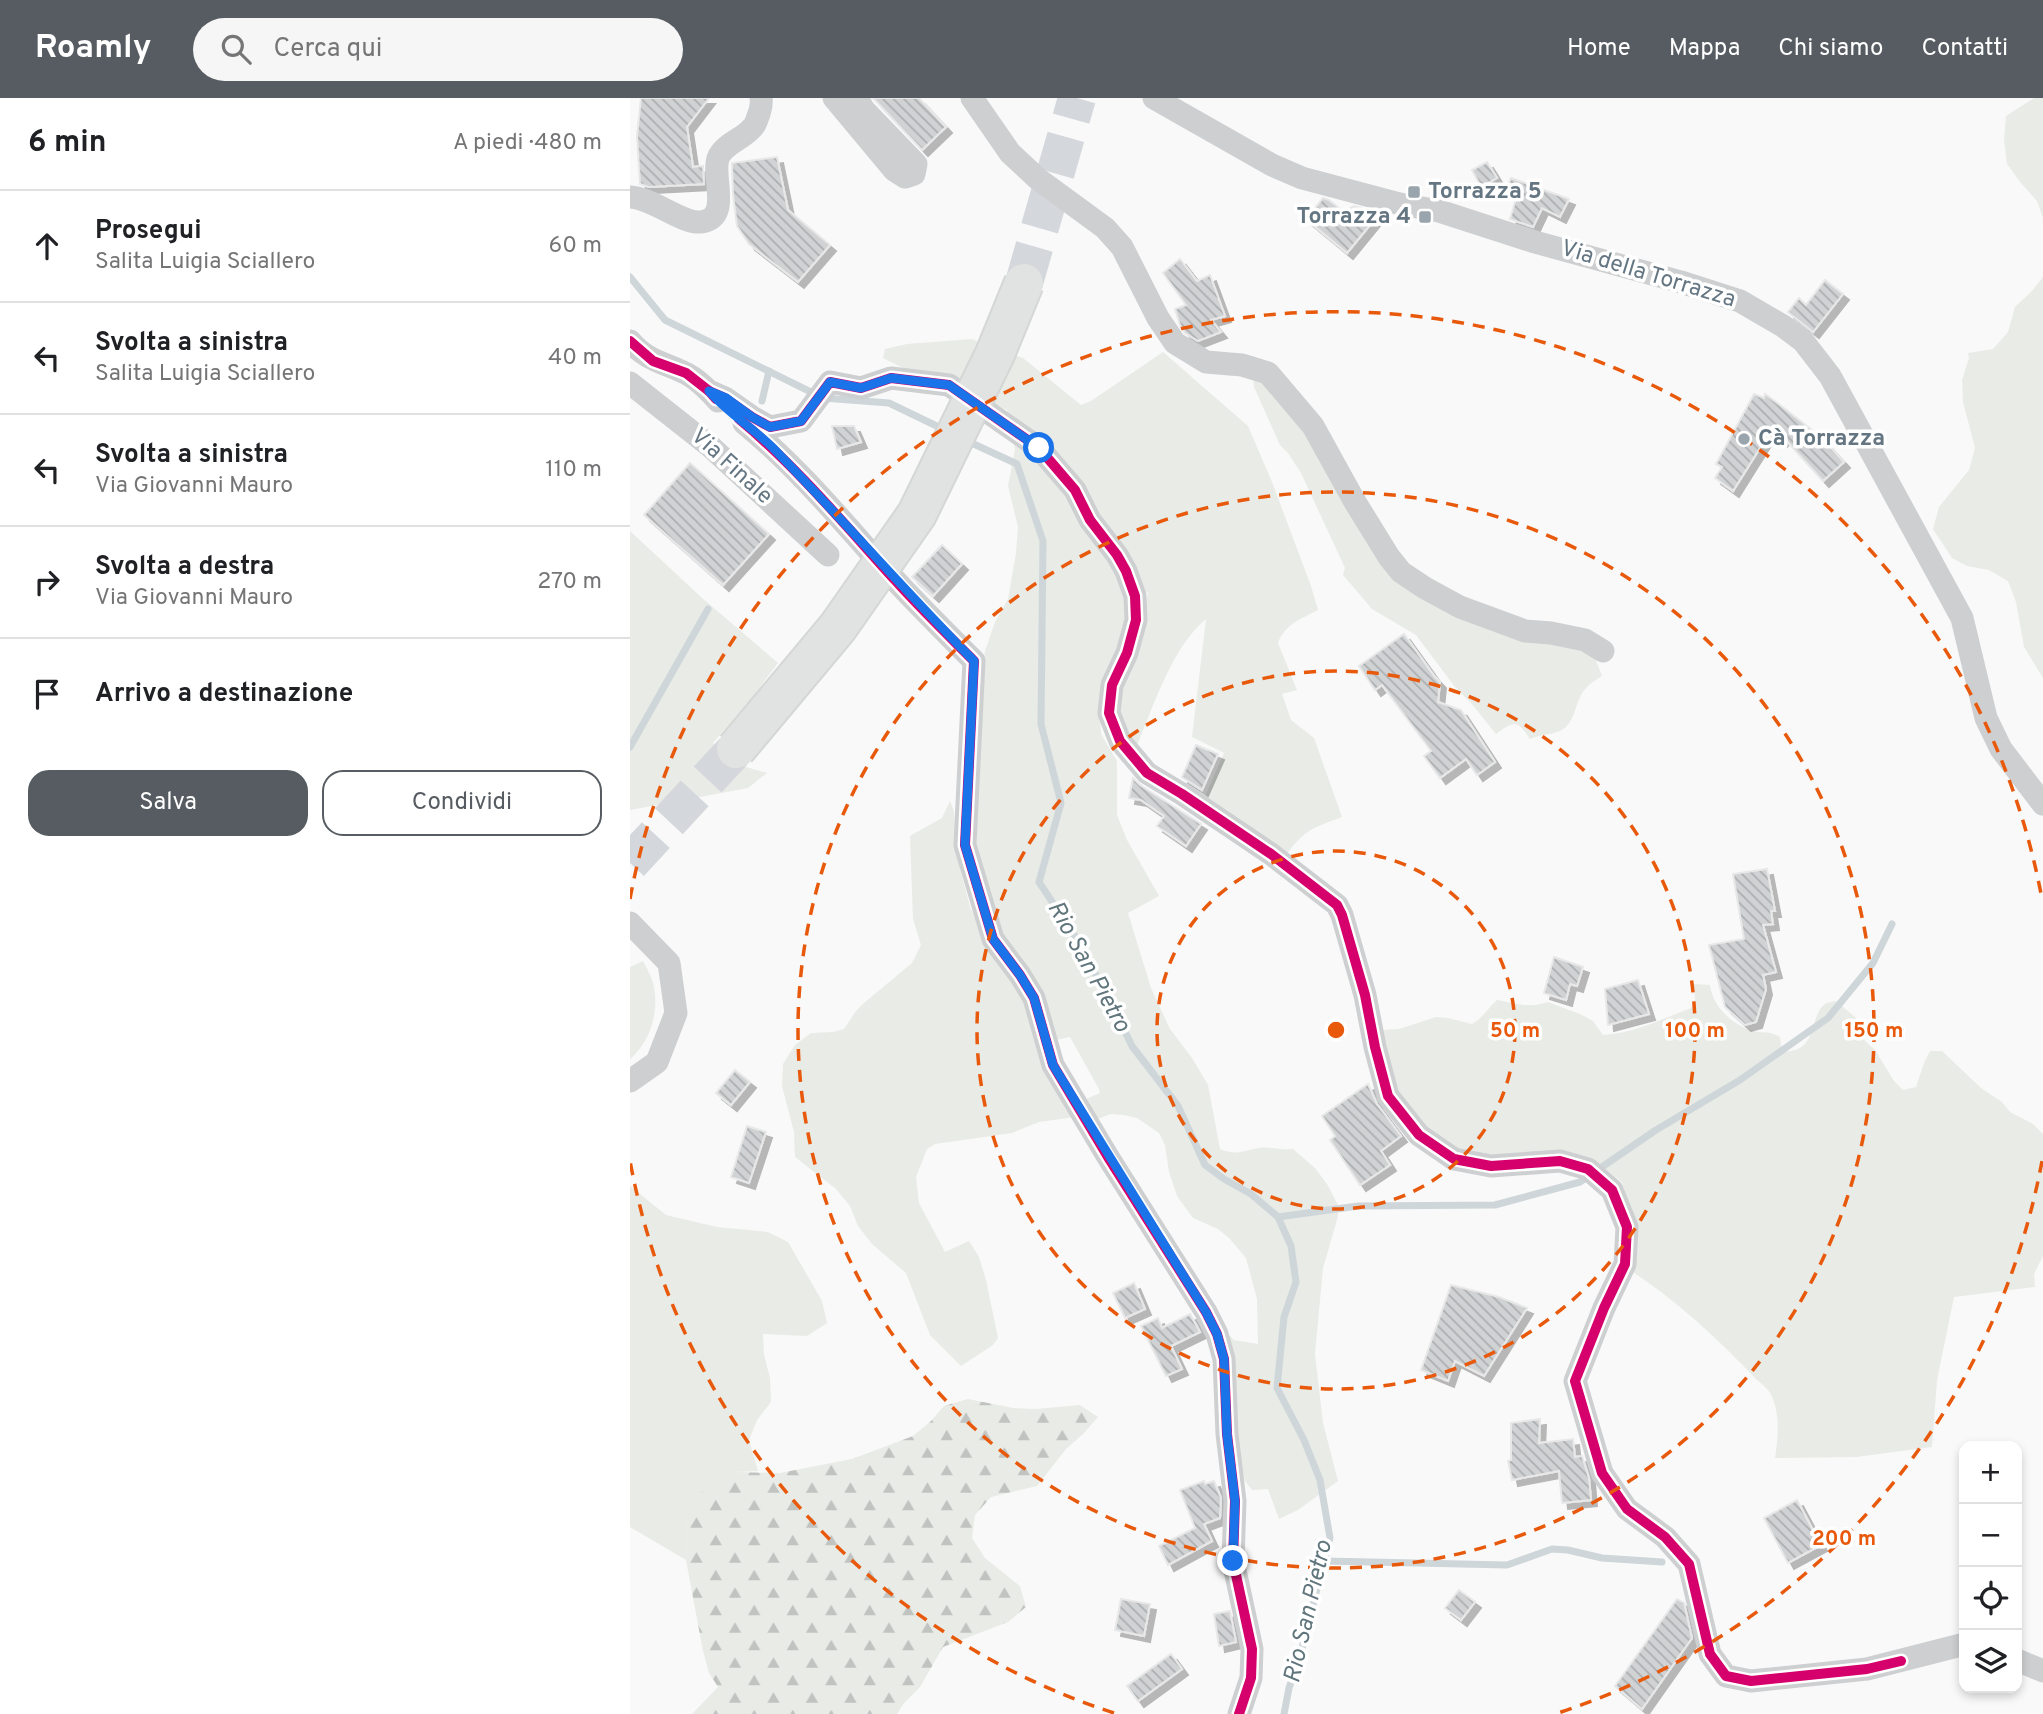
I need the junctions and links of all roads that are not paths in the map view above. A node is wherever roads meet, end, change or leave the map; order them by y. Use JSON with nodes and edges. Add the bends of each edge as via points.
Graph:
{"nodes":[{"id":1,"x":761,"y":98,"type":"edge"},
{"id":2,"x":834,"y":98,"type":"edge"},
{"id":3,"x":857,"y":98,"type":"edge"},
{"id":4,"x":972,"y":98,"type":"edge"},
{"id":5,"x":1154,"y":98,"type":"edge"},
{"id":6,"x":630,"y":197,"type":"edge"},
{"id":7,"x":1024,"y":283,"type":"tunnel mouth"},
{"id":8,"x":630,"y":341,"type":"edge"},
{"id":9,"x":630,"y":383,"type":"edge"},
{"id":10,"x":709,"y":391,"type":"junction"},
{"id":11,"x":828,"y":555,"type":"dead end"},
{"id":12,"x":1603,"y":651,"type":"dead end"},
{"id":13,"x":736,"y":749,"type":"tunnel mouth"},
{"id":14,"x":2043,"y":804,"type":"edge"},
{"id":15,"x":630,"y":923,"type":"edge"},
{"id":16,"x":630,"y":1081,"type":"edge"},
{"id":17,"x":1959,"y":1646,"type":"edge"},
{"id":18,"x":2022,"y":1662,"type":"edge"},
{"id":19,"x":2043,"y":1671,"type":"edge"},
{"id":20,"x":1239,"y":1714,"type":"edge"}],
"edges":[{"from":1,"to":6,"type":"street","via":[[754,127],[718,158],[720,194],[717,211],[710,219],[688,220]]},
{"from":2,"to":3,"type":"street","via":[[894,170],[905,177],[914,174],[916,164]]},
{"from":4,"to":12,"type":"street","via":[[1010,153],[1105,228],[1122,247],[1175,343],[1206,362],[1268,373],[1313,426],[1401,572],[1460,607],[1525,631],[1585,640]]},
{"from":5,"to":14,"type":"street","name":"Via della Torrazza","via":[[1302,178],[1439,211],[1740,301],[1803,341],[1830,376],[1962,618],[1986,718],[2001,749]]},
{"from":7,"to":13,"type":"highway","bridge":true,"via":[[995,354],[917,514],[838,627]]},
{"from":8,"to":10,"type":"street","via":[[653,361],[686,373]]},
{"from":9,"to":11,"type":"street","name":"Via Finale","via":[[711,447]]},
{"from":10,"to":17,"type":"street","via":[[770,427],[801,421],[830,382],[861,388],[891,378],[949,385],[1054,463],[1117,555],[1135,596],[1136,620],[1112,685],[1109,713],[1119,741],[1147,773],[1271,854],[1337,905],[1365,995],[1388,1096],[1419,1135],[1454,1159],[1491,1166],[1560,1161],[1588,1170],[1612,1191],[1627,1227],[1625,1264],[1575,1381],[1602,1473],[1627,1509],[1664,1537],[1689,1564],[1710,1654],[1726,1676],[1751,1681],[1867,1669]]},
{"from":10,"to":20,"type":"street","via":[[771,445],[974,661],[965,845],[993,939],[1034,998],[1053,1065],[1206,1312],[1224,1359],[1235,1501],[1233,1561],[1252,1649],[1251,1678]]},
{"from":15,"to":16,"type":"street","via":[[669,963],[676,1013],[657,1062]]},
{"from":18,"to":19,"type":"street"}]}
